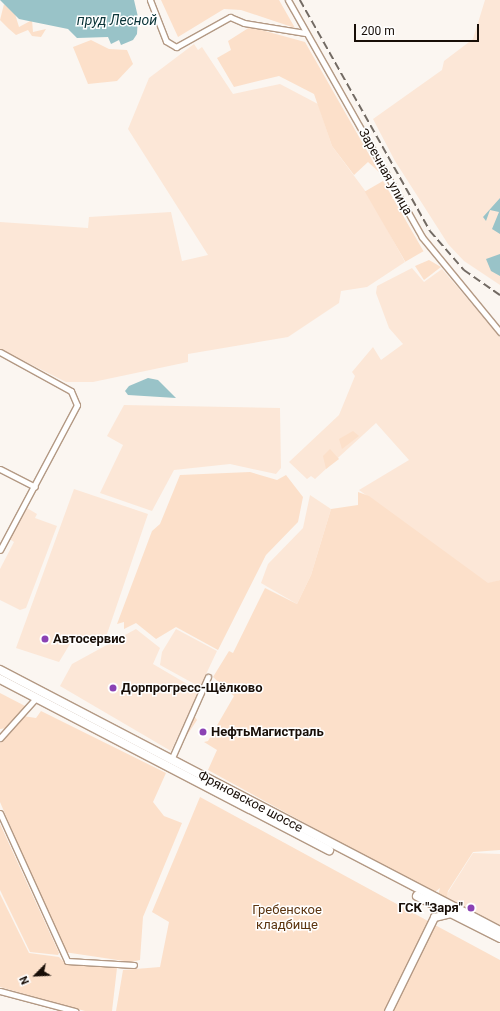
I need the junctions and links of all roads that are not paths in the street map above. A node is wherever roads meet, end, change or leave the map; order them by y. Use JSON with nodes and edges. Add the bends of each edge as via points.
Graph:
{"nodes":[{"id":1,"x":150,"y":0,"type":"edge"},
{"id":2,"x":288,"y":0,"type":"edge"},
{"id":3,"x":305,"y":33,"type":"junction"},
{"id":4,"x":500,"y":332,"type":"edge"},
{"id":5,"x":0,"y":352,"type":"edge"},
{"id":6,"x":0,"y":469,"type":"edge"},
{"id":7,"x":35,"y":487,"type":"junction"},
{"id":8,"x":0,"y":550,"type":"edge"},
{"id":9,"x":0,"y":670,"type":"edge"},
{"id":10,"x":208,"y":677,"type":"dead end"},
{"id":11,"x":0,"y":679,"type":"edge"},
{"id":12,"x":36,"y":698,"type":"junction"},
{"id":13,"x":8,"y":728,"type":"junction"},
{"id":14,"x":0,"y":730,"type":"edge"},
{"id":15,"x":0,"y":738,"type":"edge"},
{"id":16,"x":171,"y":760,"type":"junction"},
{"id":17,"x":0,"y":813,"type":"edge"},
{"id":18,"x":433,"y":905,"type":"junction"},
{"id":19,"x":451,"y":914,"type":"junction"},
{"id":20,"x":434,"y":917,"type":"junction"},
{"id":21,"x":500,"y":931,"type":"edge"},
{"id":22,"x":500,"y":938,"type":"edge"},
{"id":23,"x":134,"y":965,"type":"dead end"},
{"id":24,"x":0,"y":991,"type":"edge"},
{"id":25,"x":75,"y":1011,"type":"edge"},
{"id":26,"x":388,"y":1011,"type":"edge"}],
"edges":[{"from":1,"to":3,"type":"street","via":[[166,41],[176,47],[230,17]]},
{"from":2,"to":3,"type":"street","name":"Заречная улица"},
{"from":3,"to":4,"type":"street","name":"Заречная улица","via":[[422,237]]},
{"from":5,"to":7,"type":"street","via":[[71,391],[76,398],[77,410]]},
{"from":6,"to":7,"type":"street"},
{"from":7,"to":8,"type":"street"},
{"from":9,"to":16,"type":"main road","name":"Фряновское шоссе"},
{"from":10,"to":16,"type":"street"},
{"from":11,"to":12,"type":"main road","name":"Фряновское шоссе"},
{"from":12,"to":13,"type":"street"},
{"from":12,"to":18,"type":"main road","name":"Фряновское шоссе"},
{"from":13,"to":14,"type":"street"},
{"from":13,"to":15,"type":"street"},
{"from":16,"to":21,"type":"main road","name":"Фряновское шоссе"},
{"from":17,"to":23,"type":"street","via":[[67,961]]},
{"from":18,"to":19,"type":"main road","name":"Фряновское шоссе"},
{"from":18,"to":20,"type":"street"},
{"from":19,"to":20,"type":"street"},
{"from":19,"to":22,"type":"main road","name":"Фряновское шоссе"},
{"from":20,"to":26,"type":"street"},
{"from":24,"to":25,"type":"street"}]}
